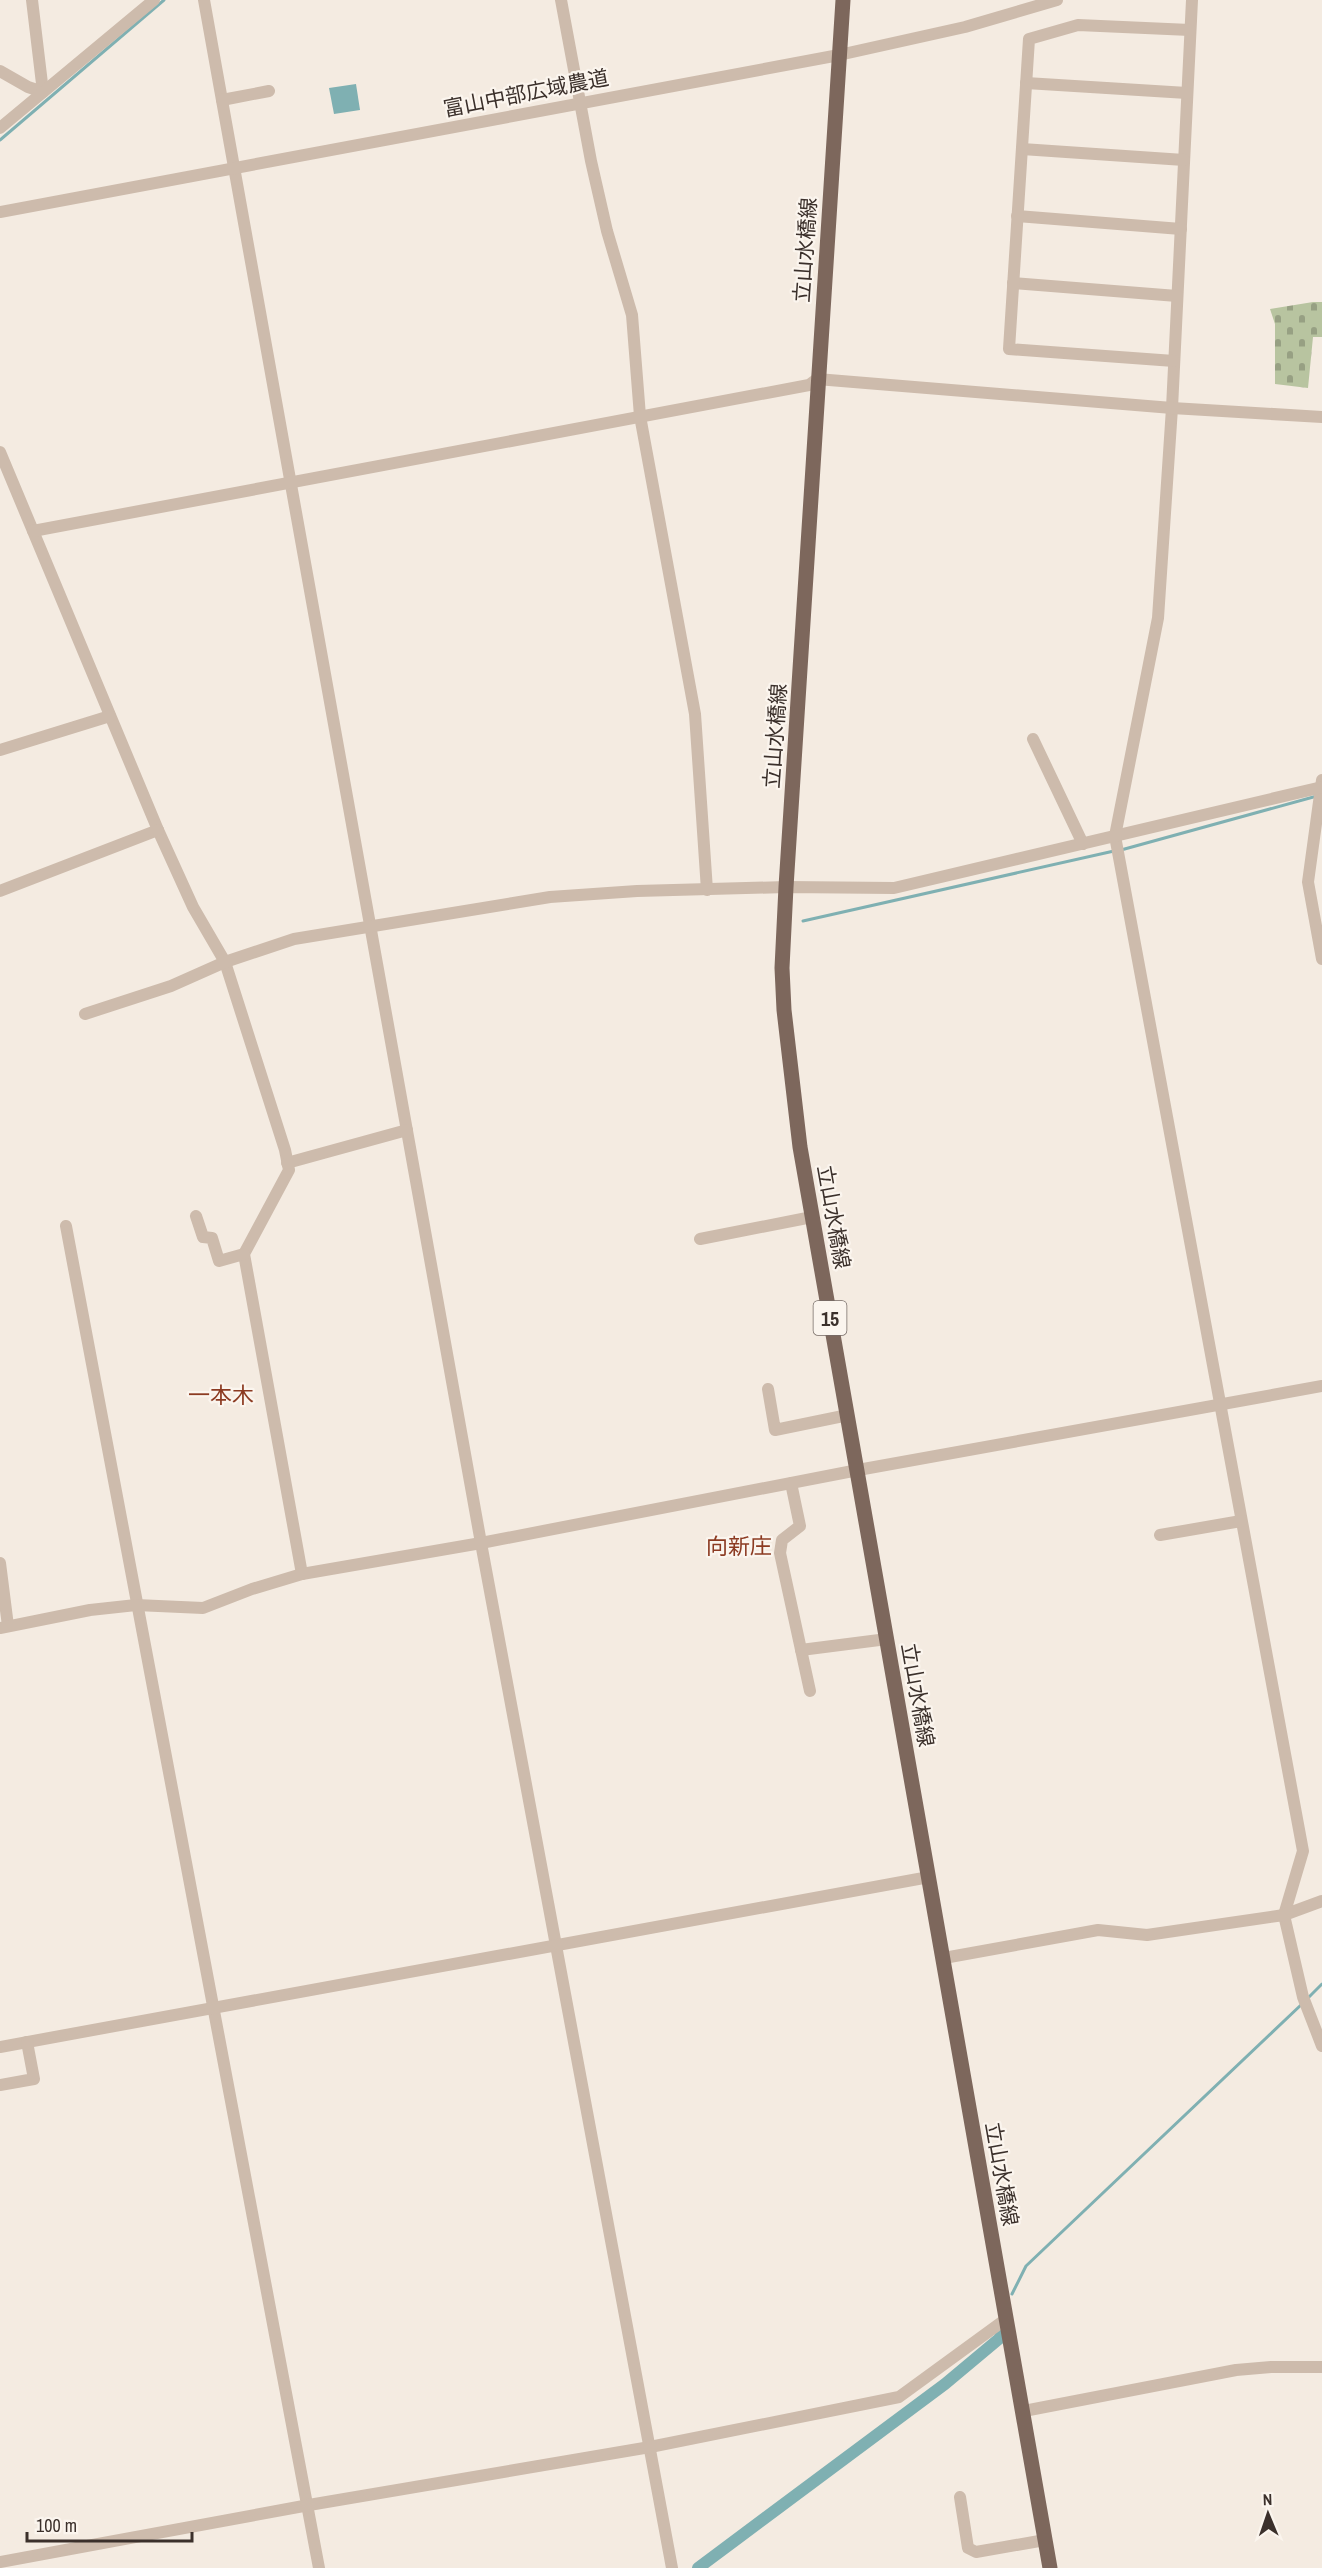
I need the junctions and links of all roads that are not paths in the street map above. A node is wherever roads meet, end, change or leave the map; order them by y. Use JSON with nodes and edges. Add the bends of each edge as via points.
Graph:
{"nodes":[{"id":1,"x":32,"y":0,"type":"edge"},
{"id":2,"x":154,"y":0,"type":"edge"},
{"id":3,"x":204,"y":0,"type":"edge"},
{"id":4,"x":561,"y":0,"type":"edge"},
{"id":5,"x":843,"y":0,"type":"edge"},
{"id":6,"x":1057,"y":0,"type":"edge"},
{"id":7,"x":1192,"y":0,"type":"edge"},
{"id":8,"x":1191,"y":30,"type":"junction"},
{"id":9,"x":839,"y":55,"type":"junction"},
{"id":10,"x":0,"y":71,"type":"edge"},
{"id":11,"x":1026,"y":83,"type":"junction"},
{"id":12,"x":269,"y":91,"type":"dead end"},
{"id":13,"x":43,"y":92,"type":"junction"},
{"id":14,"x":1187,"y":93,"type":"junction"},
{"id":15,"x":222,"y":100,"type":"junction"},
{"id":16,"x":581,"y":102,"type":"junction"},
{"id":17,"x":0,"y":128,"type":"edge"},
{"id":18,"x":1022,"y":148,"type":"junction"},
{"id":19,"x":1184,"y":160,"type":"junction"},
{"id":20,"x":235,"y":168,"type":"junction"},
{"id":21,"x":0,"y":212,"type":"edge"},
{"id":22,"x":1017,"y":216,"type":"junction"},
{"id":23,"x":1181,"y":229,"type":"junction"},
{"id":24,"x":1013,"y":283,"type":"junction"},
{"id":25,"x":1178,"y":296,"type":"junction"},
{"id":26,"x":1174,"y":360,"type":"junction"},
{"id":27,"x":817,"y":379,"type":"junction"},
{"id":28,"x":1172,"y":408,"type":"junction"},
{"id":29,"x":640,"y":416,"type":"junction"},
{"id":30,"x":1322,"y":417,"type":"edge"},
{"id":31,"x":0,"y":452,"type":"edge"},
{"id":32,"x":290,"y":483,"type":"junction"},
{"id":33,"x":33,"y":531,"type":"junction"},
{"id":34,"x":110,"y":716,"type":"junction"},
{"id":35,"x":1033,"y":739,"type":"dead end"},
{"id":36,"x":0,"y":750,"type":"edge"},
{"id":37,"x":1322,"y":779,"type":"edge"},
{"id":38,"x":1322,"y":787,"type":"edge"},
{"id":39,"x":158,"y":830,"type":"junction"},
{"id":40,"x":1115,"y":836,"type":"junction"},
{"id":41,"x":1083,"y":844,"type":"junction"},
{"id":42,"x":786,"y":886,"type":"junction"},
{"id":43,"x":707,"y":890,"type":"junction"},
{"id":44,"x":0,"y":891,"type":"edge"},
{"id":45,"x":370,"y":925,"type":"junction"},
{"id":46,"x":1322,"y":959,"type":"edge"},
{"id":47,"x":225,"y":962,"type":"junction"},
{"id":48,"x":85,"y":1014,"type":"dead end"},
{"id":49,"x":407,"y":1130,"type":"junction"},
{"id":50,"x":288,"y":1163,"type":"junction"},
{"id":51,"x":196,"y":1216,"type":"dead end"},
{"id":52,"x":812,"y":1217,"type":"junction"},
{"id":53,"x":66,"y":1226,"type":"dead end"},
{"id":54,"x":700,"y":1239,"type":"dead end"},
{"id":55,"x":244,"y":1254,"type":"junction"},
{"id":56,"x":1322,"y":1386,"type":"edge"},
{"id":57,"x":768,"y":1389,"type":"dead end"},
{"id":58,"x":1219,"y":1405,"type":"junction"},
{"id":59,"x":848,"y":1415,"type":"junction"},
{"id":60,"x":858,"y":1470,"type":"junction"},
{"id":61,"x":791,"y":1483,"type":"junction"},
{"id":62,"x":1241,"y":1521,"type":"junction"},
{"id":63,"x":1160,"y":1534,"type":"dead end"},
{"id":64,"x":482,"y":1543,"type":"junction"},
{"id":65,"x":0,"y":1563,"type":"edge"},
{"id":66,"x":302,"y":1574,"type":"junction"},
{"id":67,"x":136,"y":1605,"type":"junction"},
{"id":68,"x":4,"y":1627,"type":"edge"},
{"id":69,"x":887,"y":1639,"type":"junction"},
{"id":70,"x":801,"y":1650,"type":"junction"},
{"id":71,"x":810,"y":1691,"type":"dead end"},
{"id":72,"x":929,"y":1877,"type":"junction"},
{"id":73,"x":1322,"y":1901,"type":"edge"},
{"id":74,"x":1284,"y":1915,"type":"junction"},
{"id":75,"x":555,"y":1947,"type":"junction"},
{"id":76,"x":944,"y":1959,"type":"junction"},
{"id":77,"x":213,"y":2009,"type":"junction"},
{"id":78,"x":27,"y":2042,"type":"junction"},
{"id":79,"x":1322,"y":2046,"type":"edge"},
{"id":80,"x":0,"y":2047,"type":"edge"},
{"id":81,"x":0,"y":2085,"type":"edge"},
{"id":82,"x":1006,"y":2319,"type":"junction"},
{"id":83,"x":1322,"y":2367,"type":"edge"},
{"id":84,"x":1024,"y":2411,"type":"junction"},
{"id":85,"x":650,"y":2447,"type":"junction"},
{"id":86,"x":960,"y":2497,"type":"dead end"},
{"id":87,"x":309,"y":2505,"type":"junction"},
{"id":88,"x":1045,"y":2540,"type":"junction"},
{"id":89,"x":0,"y":2562,"type":"edge"},
{"id":90,"x":319,"y":2568,"type":"edge"},
{"id":91,"x":672,"y":2568,"type":"edge"},
{"id":92,"x":1050,"y":2568,"type":"edge"}],
"edges":[{"from":1,"to":13,"type":"street"},
{"from":2,"to":13,"type":"street"},
{"from":3,"to":15,"type":"street"},
{"from":4,"to":16,"type":"street"},
{"from":5,"to":9,"type":"main road","name":"立山水橋線","number":"15"},
{"from":6,"to":9,"type":"street","name":"富山中部広域農道","via":[[965,27]]},
{"from":7,"to":8,"type":"street"},
{"from":8,"to":11,"type":"street","via":[[1078,25],[1029,39]]},
{"from":8,"to":14,"type":"street"},
{"from":9,"to":16,"type":"street","name":"富山中部広域農道"},
{"from":9,"to":27,"type":"main road","name":"立山水橋線","number":"15"},
{"from":10,"to":13,"type":"street"},
{"from":11,"to":14,"type":"street"},
{"from":11,"to":18,"type":"street"},
{"from":12,"to":15,"type":"street"},
{"from":13,"to":17,"type":"street"},
{"from":14,"to":19,"type":"street"},
{"from":15,"to":20,"type":"street"},
{"from":16,"to":20,"type":"street","name":"富山中部広域農道"},
{"from":16,"to":29,"type":"street","via":[[591,161],[632,315]]},
{"from":18,"to":19,"type":"street"},
{"from":18,"to":22,"type":"street"},
{"from":19,"to":23,"type":"street"},
{"from":20,"to":21,"type":"street","name":"富山中部広域農道"},
{"from":20,"to":32,"type":"street"},
{"from":22,"to":23,"type":"street"},
{"from":22,"to":24,"type":"street"},
{"from":23,"to":25,"type":"street"},
{"from":24,"to":25,"type":"street"},
{"from":24,"to":26,"type":"street","via":[[1009,349]]},
{"from":25,"to":26,"type":"street"},
{"from":26,"to":28,"type":"street"},
{"from":27,"to":28,"type":"street"},
{"from":27,"to":29,"type":"street","via":[[809,385]]},
{"from":27,"to":42,"type":"main road","name":"立山水橋線","number":"15"},
{"from":28,"to":30,"type":"street"},
{"from":28,"to":40,"type":"street","via":[[1158,618]]},
{"from":29,"to":32,"type":"street"},
{"from":29,"to":43,"type":"street","via":[[695,714]]},
{"from":31,"to":33,"type":"street"},
{"from":32,"to":33,"type":"street"},
{"from":32,"to":45,"type":"street"},
{"from":33,"to":34,"type":"street"},
{"from":34,"to":36,"type":"street"},
{"from":34,"to":39,"type":"street"},
{"from":35,"to":41,"type":"street"},
{"from":37,"to":38,"type":"street"},
{"from":38,"to":40,"type":"street"},
{"from":38,"to":46,"type":"street","via":[[1308,882]]},
{"from":39,"to":44,"type":"street"},
{"from":39,"to":47,"type":"street","via":[[193,907]]},
{"from":40,"to":41,"type":"street"},
{"from":40,"to":58,"type":"street"},
{"from":41,"to":42,"type":"street","via":[[894,888]]},
{"from":42,"to":43,"type":"street"},
{"from":42,"to":52,"type":"main road","name":"立山水橋線","number":"15","via":[[784,1010]]},
{"from":43,"to":45,"type":"street","via":[[550,897]]},
{"from":45,"to":47,"type":"street","via":[[294,939]]},
{"from":45,"to":49,"type":"street"},
{"from":47,"to":48,"type":"street","via":[[171,986]]},
{"from":47,"to":50,"type":"street"},
{"from":49,"to":50,"type":"street"},
{"from":49,"to":64,"type":"street"},
{"from":50,"to":55,"type":"street","via":[[289,1170]]},
{"from":51,"to":55,"type":"street","via":[[203,1237],[212,1238],[219,1261]]},
{"from":52,"to":54,"type":"street"},
{"from":52,"to":59,"type":"main road","name":"立山水橋線","number":"15"},
{"from":53,"to":67,"type":"street"},
{"from":55,"to":66,"type":"street"},
{"from":56,"to":58,"type":"street"},
{"from":57,"to":59,"type":"street","via":[[775,1430]]},
{"from":58,"to":60,"type":"street"},
{"from":58,"to":62,"type":"street"},
{"from":59,"to":60,"type":"main road","name":"立山水橋線","number":"15"},
{"from":60,"to":61,"type":"street"},
{"from":60,"to":69,"type":"main road","name":"立山水橋線","number":"15"},
{"from":61,"to":64,"type":"street"},
{"from":61,"to":70,"type":"street","via":[[800,1526],[782,1540],[780,1553]]},
{"from":62,"to":63,"type":"street"},
{"from":62,"to":74,"type":"street","via":[[1303,1851]]},
{"from":64,"to":66,"type":"street"},
{"from":64,"to":75,"type":"street"},
{"from":65,"to":68,"type":"street"},
{"from":66,"to":67,"type":"street","via":[[203,1608]]},
{"from":67,"to":68,"type":"street"},
{"from":67,"to":77,"type":"street"},
{"from":69,"to":70,"type":"street"},
{"from":69,"to":72,"type":"main road","name":"立山水橋線","number":"15"},
{"from":70,"to":71,"type":"street"},
{"from":72,"to":75,"type":"street"},
{"from":72,"to":76,"type":"main road","name":"立山水橋線","number":"15"},
{"from":73,"to":74,"type":"street"},
{"from":74,"to":76,"type":"street","via":[[1147,1935],[1098,1930]]},
{"from":74,"to":79,"type":"street","via":[[1303,1997]]},
{"from":75,"to":77,"type":"street"},
{"from":75,"to":85,"type":"street"},
{"from":76,"to":82,"type":"main road","name":"立山水橋線","number":"15"},
{"from":77,"to":78,"type":"street"},
{"from":77,"to":87,"type":"street"},
{"from":78,"to":80,"type":"street"},
{"from":78,"to":81,"type":"street","via":[[34,2079]]},
{"from":82,"to":84,"type":"main road","name":"立山水橋線","number":"15"},
{"from":82,"to":85,"type":"street","via":[[899,2397]]},
{"from":83,"to":84,"type":"street","via":[[1236,2370]]},
{"from":84,"to":88,"type":"main road","name":"立山水橋線","number":"15"},
{"from":85,"to":87,"type":"street"},
{"from":85,"to":91,"type":"street"},
{"from":86,"to":88,"type":"street","via":[[968,2548],[976,2552]]},
{"from":87,"to":89,"type":"street"},
{"from":87,"to":90,"type":"street"},
{"from":88,"to":92,"type":"main road","name":"立山水橋線","number":"15"}]}
